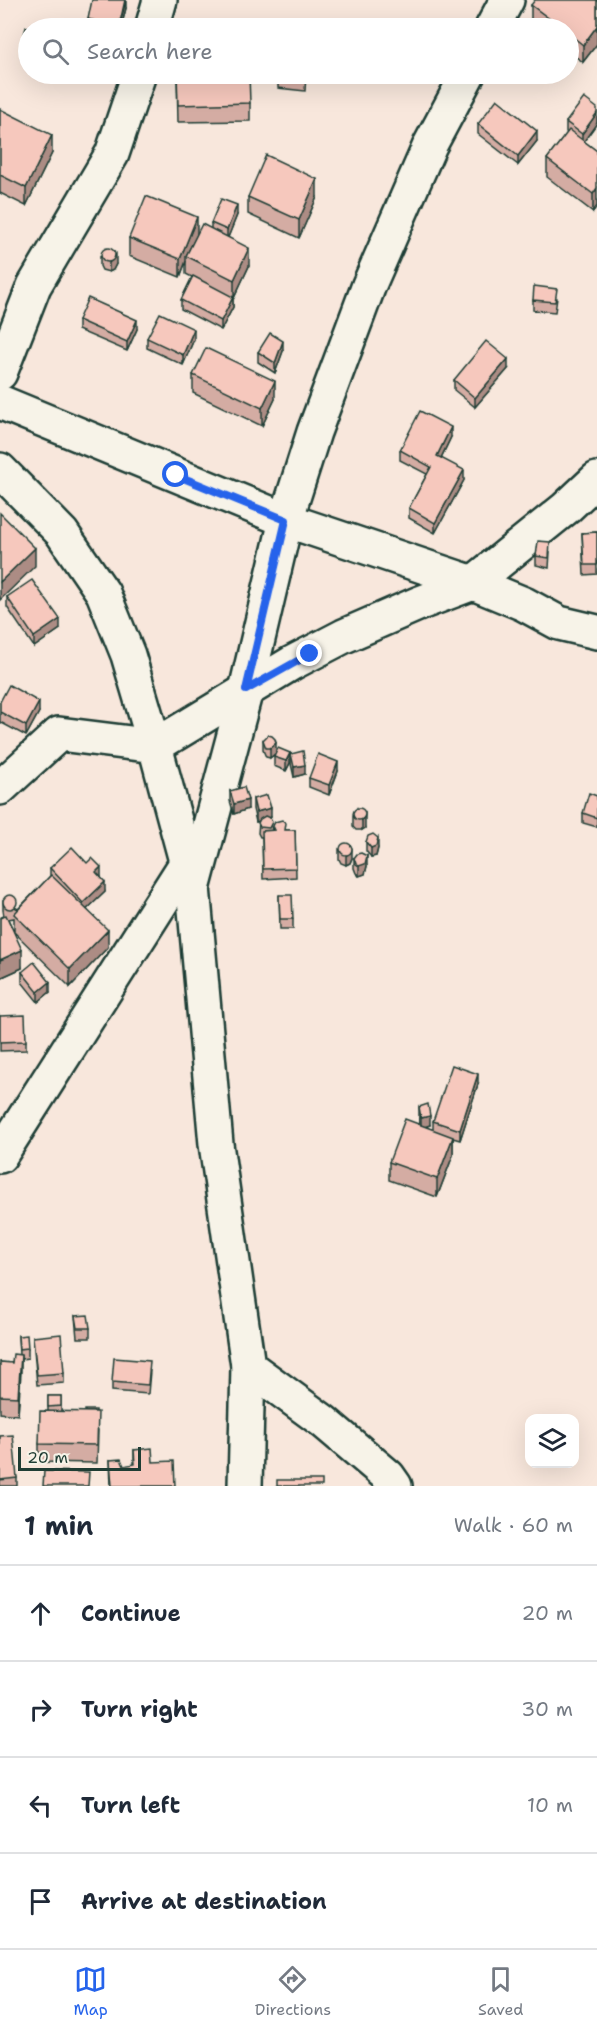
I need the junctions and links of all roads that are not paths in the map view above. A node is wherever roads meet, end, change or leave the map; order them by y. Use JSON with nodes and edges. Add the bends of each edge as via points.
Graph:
{"nodes":[{"id":1,"x":160,"y":0,"type":"edge"},
{"id":2,"x":507,"y":0,"type":"edge"},
{"id":3,"x":155,"y":18,"type":"edge"},
{"id":4,"x":497,"y":18,"type":"edge"},
{"id":5,"x":136,"y":84,"type":"edge"},
{"id":6,"x":463,"y":84,"type":"edge"},
{"id":7,"x":0,"y":373,"type":"edge"},
{"id":8,"x":0,"y":402,"type":"edge"},
{"id":9,"x":0,"y":470,"type":"edge"},
{"id":10,"x":597,"y":479,"type":"edge"},
{"id":11,"x":286,"y":520,"type":"junction"},
{"id":12,"x":473,"y":583,"type":"junction"},
{"id":13,"x":597,"y":632,"type":"edge"},
{"id":14,"x":246,"y":690,"type":"junction"},
{"id":15,"x":155,"y":746,"type":"junction"},
{"id":16,"x":0,"y":788,"type":"edge"},
{"id":17,"x":190,"y":874,"type":"junction"},
{"id":18,"x":0,"y":1156,"type":"edge"},
{"id":19,"x":248,"y":1366,"type":"junction"},
{"id":20,"x":246,"y":1486,"type":"edge"},
{"id":21,"x":395,"y":1486,"type":"edge"}],
"edges":[{"from":1,"to":3,"type":"street"},
{"from":2,"to":4,"type":"street"},
{"from":5,"to":7,"type":"street","via":[[112,154],[34,286]]},
{"from":6,"to":11,"type":"street","via":[[430,145],[369,285]]},
{"from":8,"to":11,"type":"street"},
{"from":9,"to":15,"type":"street","via":[[62,533],[104,593],[128,655]]},
{"from":10,"to":12,"type":"street"},
{"from":11,"to":12,"type":"street"},
{"from":11,"to":14,"type":"street"},
{"from":12,"to":13,"type":"street","via":[[559,623]]},
{"from":12,"to":14,"type":"street","via":[[344,636]]},
{"from":14,"to":15,"type":"street"},
{"from":14,"to":17,"type":"street"},
{"from":15,"to":16,"type":"street","via":[[58,734]]},
{"from":15,"to":17,"type":"street"},
{"from":17,"to":18,"type":"street"},
{"from":17,"to":19,"type":"street","via":[[216,1144]]},
{"from":19,"to":20,"type":"street"},
{"from":19,"to":21,"type":"street","via":[[323,1421]]}]}
